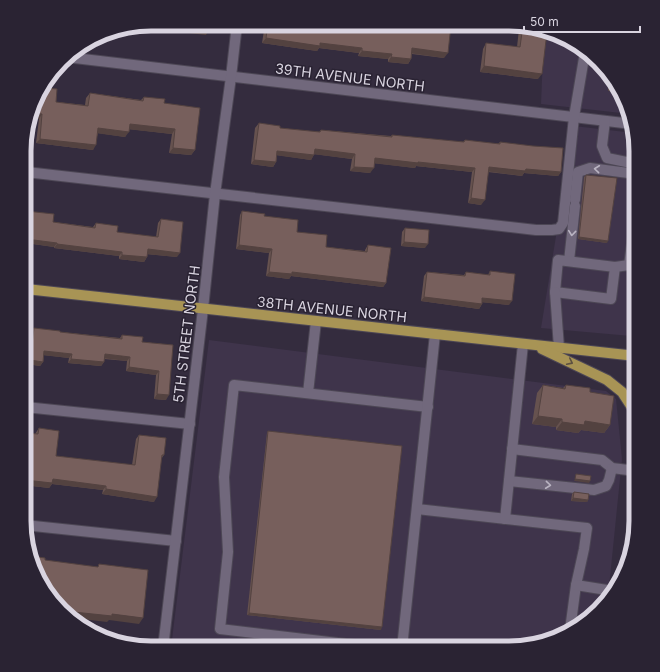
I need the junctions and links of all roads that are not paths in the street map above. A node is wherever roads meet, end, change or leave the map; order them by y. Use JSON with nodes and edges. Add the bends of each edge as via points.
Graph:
{"nodes":[{"id":1,"x":236,"y":31,"type":"edge"},
{"id":2,"x":75,"y":58,"type":"edge"},
{"id":3,"x":584,"y":58,"type":"edge"},
{"id":4,"x":231,"y":77,"type":"junction"},
{"id":5,"x":574,"y":117,"type":"junction"},
{"id":6,"x":605,"y":121,"type":"junction"},
{"id":7,"x":626,"y":123,"type":"edge"},
{"id":8,"x":629,"y":163,"type":"edge"},
{"id":9,"x":31,"y":173,"type":"edge"},
{"id":10,"x":629,"y":173,"type":"edge"},
{"id":11,"x":215,"y":194,"type":"junction"},
{"id":12,"x":569,"y":261,"type":"junction"},
{"id":13,"x":629,"y":265,"type":"edge"},
{"id":14,"x":615,"y":267,"type":"junction"},
{"id":15,"x":31,"y":290,"type":"edge"},
{"id":16,"x":555,"y":292,"type":"junction"},
{"id":17,"x":203,"y":309,"type":"junction"},
{"id":18,"x":316,"y":321,"type":"junction"},
{"id":19,"x":435,"y":334,"type":"junction"},
{"id":20,"x":523,"y":344,"type":"junction"},
{"id":21,"x":535,"y":345,"type":"junction"},
{"id":22,"x":559,"y":348,"type":"junction"},
{"id":23,"x":629,"y":355,"type":"edge"},
{"id":24,"x":308,"y":393,"type":"junction"},
{"id":25,"x":629,"y":403,"type":"edge"},
{"id":26,"x":428,"y":406,"type":"junction"},
{"id":27,"x":31,"y":407,"type":"edge"},
{"id":28,"x":190,"y":424,"type":"junction"},
{"id":29,"x":512,"y":449,"type":"junction"},
{"id":30,"x":612,"y":468,"type":"junction"},
{"id":31,"x":629,"y":470,"type":"edge"},
{"id":32,"x":509,"y":481,"type":"junction"},
{"id":33,"x":417,"y":509,"type":"junction"},
{"id":34,"x":505,"y":519,"type":"junction"},
{"id":35,"x":31,"y":526,"type":"edge"},
{"id":36,"x":176,"y":541,"type":"junction"},
{"id":37,"x":576,"y":585,"type":"junction"},
{"id":38,"x":607,"y":590,"type":"edge"},
{"id":39,"x":571,"y":624,"type":"edge"},
{"id":40,"x":164,"y":641,"type":"edge"},
{"id":41,"x":321,"y":641,"type":"edge"},
{"id":42,"x":403,"y":641,"type":"edge"}],
"edges":[{"from":1,"to":4,"type":"street","name":"5TH STREET NORTH"},
{"from":2,"to":4,"type":"street","name":"39TH AVENUE NORTH"},
{"from":3,"to":5,"type":"street"},
{"from":4,"to":5,"type":"street","name":"39TH AVENUE NORTH"},
{"from":4,"to":11,"type":"street","name":"5TH STREET NORTH"},
{"from":5,"to":6,"type":"street","name":"39TH AVENUE NORTH"},
{"from":5,"to":11,"type":"street","via":[[563,223],[558,229],[536,230]]},
{"from":6,"to":7,"type":"street","name":"39TH AVENUE NORTH"},
{"from":6,"to":8,"type":"street","via":[[602,146],[607,158]]},
{"from":9,"to":11,"type":"street"},
{"from":10,"to":12,"type":"street","one_way":true,"via":[[590,168],[578,172]]},
{"from":11,"to":17,"type":"street","name":"5TH STREET NORTH"},
{"from":12,"to":14,"type":"street"},
{"from":12,"to":16,"type":"street","via":[[558,260]]},
{"from":13,"to":14,"type":"street"},
{"from":14,"to":16,"type":"street","via":[[611,299]]},
{"from":15,"to":17,"type":"main road","name":"38TH AVENUE NORTH"},
{"from":16,"to":22,"type":"street"},
{"from":17,"to":18,"type":"main road","name":"38TH AVENUE NORTH"},
{"from":17,"to":28,"type":"street","name":"5TH STREET NORTH"},
{"from":18,"to":19,"type":"main road","name":"38TH AVENUE NORTH"},
{"from":18,"to":24,"type":"street"},
{"from":19,"to":20,"type":"main road","name":"38TH AVENUE NORTH"},
{"from":19,"to":26,"type":"street"},
{"from":20,"to":21,"type":"main road","name":"38TH AVENUE NORTH"},
{"from":20,"to":29,"type":"street"},
{"from":21,"to":22,"type":"main road","name":"38TH AVENUE NORTH"},
{"from":21,"to":25,"type":"main road","one_way":true,"via":[[607,380],[622,392]]},
{"from":22,"to":23,"type":"main road","name":"38TH AVENUE NORTH"},
{"from":24,"to":26,"type":"street"},
{"from":24,"to":41,"type":"street","via":[[234,385],[224,477],[228,552],[220,629]]},
{"from":26,"to":33,"type":"street"},
{"from":27,"to":28,"type":"street"},
{"from":28,"to":36,"type":"street","name":"5TH STREET NORTH"},
{"from":29,"to":30,"type":"street","via":[[602,460]]},
{"from":29,"to":32,"type":"street"},
{"from":30,"to":31,"type":"street"},
{"from":32,"to":30,"type":"street","one_way":true,"via":[[594,490],[606,486]]},
{"from":32,"to":34,"type":"street"},
{"from":33,"to":34,"type":"street"},
{"from":33,"to":42,"type":"street"},
{"from":34,"to":37,"type":"street","via":[[586,528]]},
{"from":35,"to":36,"type":"street"},
{"from":36,"to":40,"type":"street","name":"5TH STREET NORTH"},
{"from":37,"to":38,"type":"street"},
{"from":37,"to":39,"type":"street"}]}
